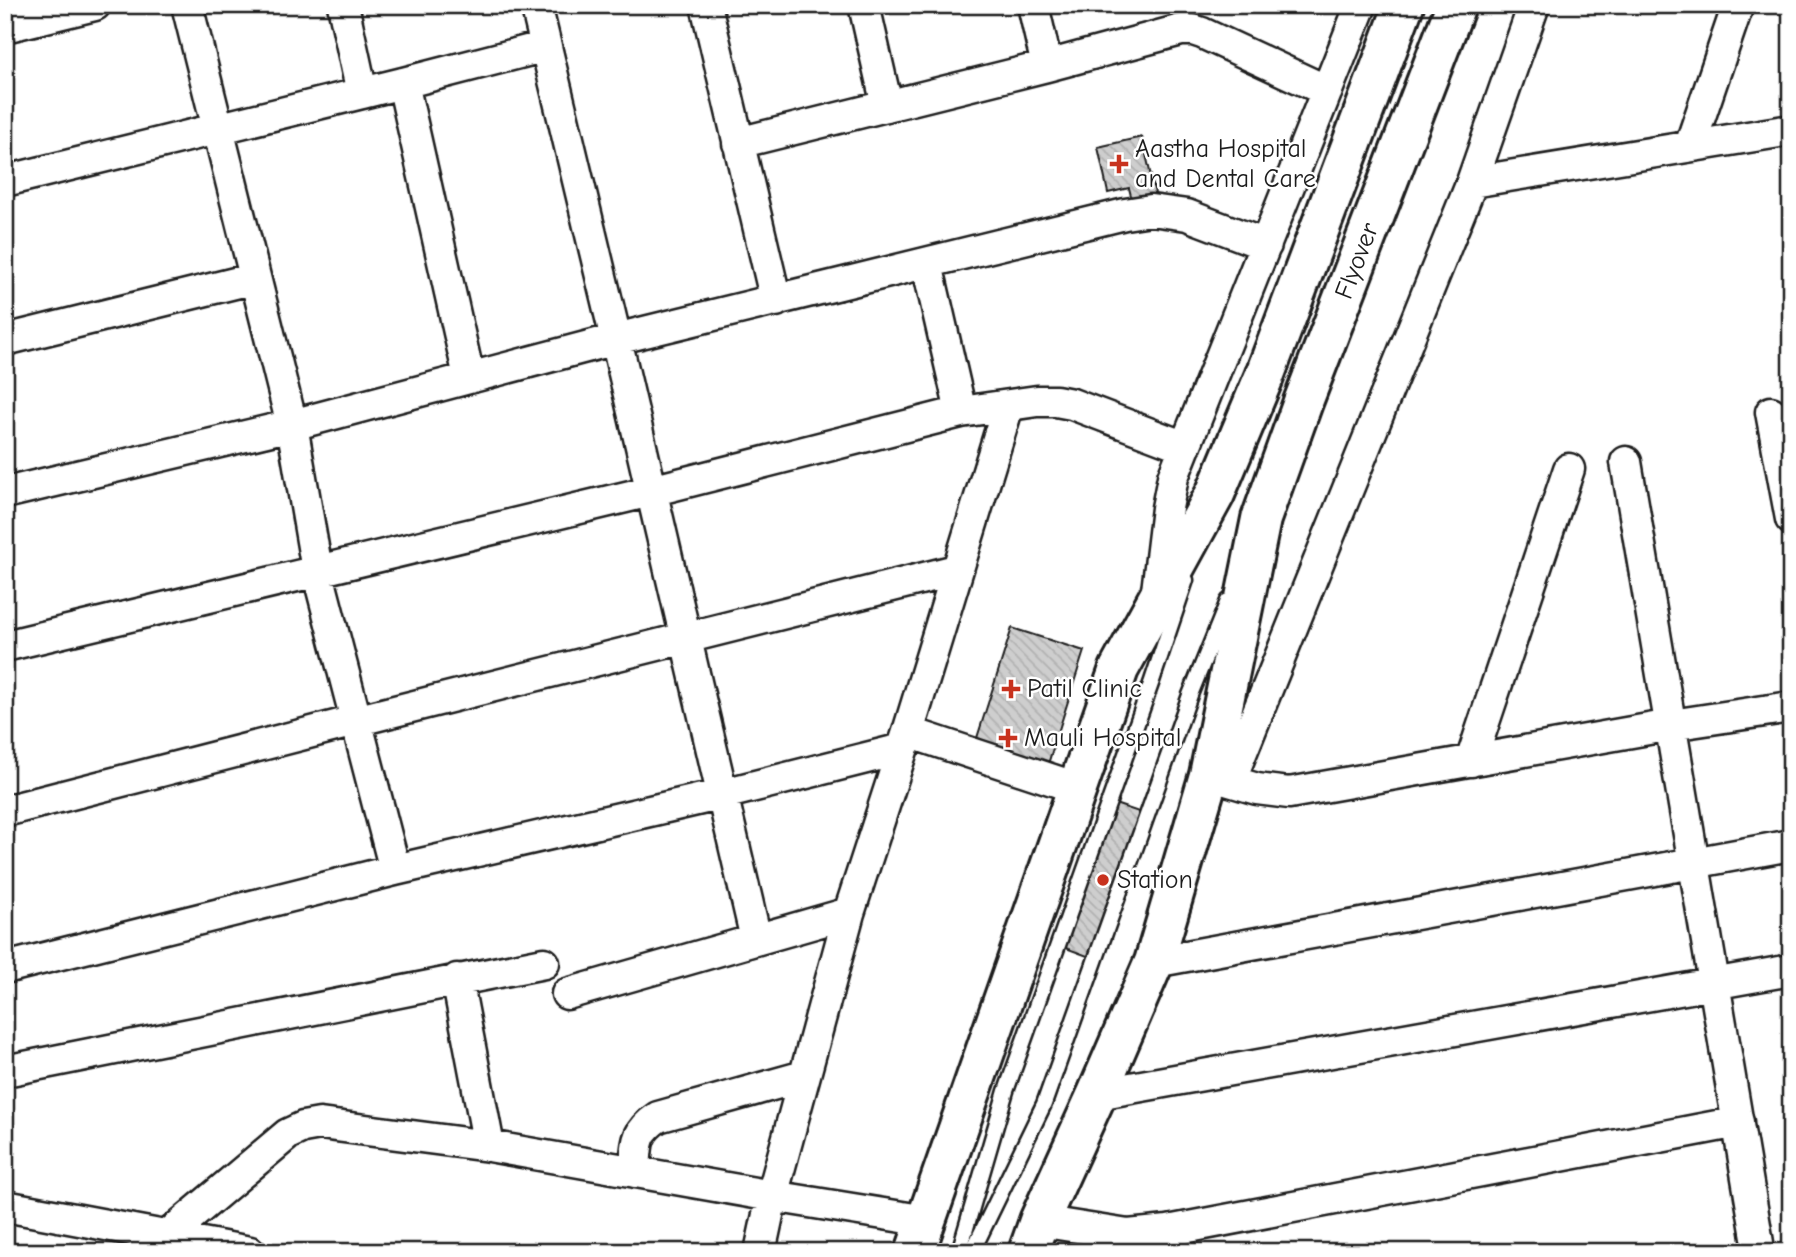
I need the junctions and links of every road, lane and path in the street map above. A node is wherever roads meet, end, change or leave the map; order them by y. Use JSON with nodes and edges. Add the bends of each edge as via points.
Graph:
{"nodes":[{"id":1,"x":95,"y":5,"type":"edge"},
{"id":2,"x":187,"y":5,"type":"edge"},
{"id":3,"x":343,"y":5,"type":"edge"},
{"id":4,"x":536,"y":5,"type":"edge"},
{"id":5,"x":706,"y":5,"type":"edge"},
{"id":6,"x":864,"y":5,"type":"edge"},
{"id":7,"x":1032,"y":5,"type":"edge"},
{"id":8,"x":1362,"y":5,"type":"edge"},
{"id":9,"x":1404,"y":5,"type":"edge"},
{"id":10,"x":1456,"y":5,"type":"edge"},
{"id":11,"x":1534,"y":5,"type":"edge"},
{"id":12,"x":1738,"y":5,"type":"edge"},
{"id":13,"x":1190,"y":18,"type":"edge"},
{"id":14,"x":5,"y":27,"type":"edge"},
{"id":15,"x":546,"y":46,"type":"junction"},
{"id":16,"x":1047,"y":66,"type":"junction"},
{"id":17,"x":403,"y":83,"type":"junction"},
{"id":18,"x":1327,"y":91,"type":"junction"},
{"id":19,"x":362,"y":93,"type":"junction"},
{"id":20,"x":887,"y":106,"type":"junction"},
{"id":21,"x":218,"y":129,"type":"junction"},
{"id":22,"x":1791,"y":130,"type":"edge"},
{"id":23,"x":738,"y":143,"type":"junction"},
{"id":24,"x":1690,"y":146,"type":"junction"},
{"id":25,"x":5,"y":181,"type":"edge"},
{"id":26,"x":1472,"y":182,"type":"junction"},
{"id":27,"x":1266,"y":244,"type":"junction"},
{"id":28,"x":927,"y":264,"type":"junction"},
{"id":29,"x":255,"y":278,"type":"junction"},
{"id":30,"x":776,"y":301,"type":"junction"},
{"id":31,"x":617,"y":339,"type":"junction"},
{"id":32,"x":5,"y":340,"type":"edge"},
{"id":33,"x":469,"y":377,"type":"junction"},
{"id":34,"x":1008,"y":406,"type":"junction"},
{"id":35,"x":961,"y":412,"type":"junction"},
{"id":36,"x":1771,"y":412,"type":"dead end"},
{"id":37,"x":292,"y":425,"type":"junction"},
{"id":38,"x":1185,"y":446,"type":"junction"},
{"id":39,"x":1626,"y":463,"type":"dead end"},
{"id":40,"x":1569,"y":468,"type":"dead end"},
{"id":41,"x":650,"y":491,"type":"junction"},
{"id":42,"x":5,"y":493,"type":"edge"},
{"id":43,"x":1215,"y":494,"type":"junction"},
{"id":44,"x":1261,"y":519,"type":"junction"},
{"id":45,"x":1791,"y":519,"type":"edge"},
{"id":46,"x":317,"y":570,"type":"junction"},
{"id":47,"x":956,"y":570,"type":"junction"},
{"id":48,"x":1156,"y":602,"type":"junction"},
{"id":49,"x":686,"y":638,"type":"junction"},
{"id":50,"x":5,"y":646,"type":"edge"},
{"id":51,"x":1791,"y":706,"type":"edge"},
{"id":52,"x":355,"y":720,"type":"junction"},
{"id":53,"x":1671,"y":725,"type":"junction"},
{"id":54,"x":905,"y":740,"type":"junction"},
{"id":55,"x":1471,"y":761,"type":"junction"},
{"id":56,"x":1219,"y":778,"type":"junction"},
{"id":57,"x":1077,"y":788,"type":"junction"},
{"id":58,"x":723,"y":794,"type":"junction"},
{"id":59,"x":5,"y":811,"type":"edge"},
{"id":60,"x":1791,"y":845,"type":"edge"},
{"id":61,"x":1694,"y":863,"type":"junction"},
{"id":62,"x":395,"y":870,"type":"junction"},
{"id":63,"x":849,"y":913,"type":"junction"},
{"id":64,"x":756,"y":939,"type":"junction"},
{"id":65,"x":1154,"y":962,"type":"junction"},
{"id":66,"x":544,"y":963,"type":"dead end"},
{"id":67,"x":5,"y":968,"type":"edge"},
{"id":68,"x":1791,"y":970,"type":"edge"},
{"id":69,"x":457,"y":979,"type":"junction"},
{"id":70,"x":1714,"y":984,"type":"junction"},
{"id":71,"x":567,"y":994,"type":"dead end"},
{"id":72,"x":5,"y":1071,"type":"edge"},
{"id":73,"x":804,"y":1076,"type":"junction"},
{"id":74,"x":1097,"y":1094,"type":"junction"},
{"id":75,"x":1738,"y":1122,"type":"junction"},
{"id":76,"x":489,"y":1146,"type":"junction"},
{"id":77,"x":635,"y":1172,"type":"junction"},
{"id":78,"x":772,"y":1196,"type":"junction"},
{"id":79,"x":5,"y":1206,"type":"edge"},
{"id":80,"x":921,"y":1236,"type":"edge"},
{"id":81,"x":1033,"y":1237,"type":"edge"},
{"id":82,"x":149,"y":1240,"type":"edge"},
{"id":83,"x":250,"y":1252,"type":"edge"},
{"id":84,"x":760,"y":1252,"type":"edge"},
{"id":85,"x":959,"y":1252,"type":"edge"},
{"id":86,"x":972,"y":1252,"type":"edge"},
{"id":87,"x":1757,"y":1252,"type":"edge"}],
"edges":[{"from":1,"to":14,"type":"street"},
{"from":2,"to":21,"type":"street"},
{"from":3,"to":19,"type":"street"},
{"from":4,"to":15,"type":"street"},
{"from":5,"to":23,"type":"street"},
{"from":6,"to":20,"type":"street"},
{"from":7,"to":16,"type":"street"},
{"from":8,"to":18,"type":"street"},
{"from":9,"to":43,"type":"main road","name":"Flyover","via":[[1264,377]]},
{"from":10,"to":44,"type":"main road","name":"Flyover"},
{"from":11,"to":26,"type":"street"},
{"from":12,"to":24,"type":"street"},
{"from":13,"to":16,"type":"street","via":[[1170,32]]},
{"from":13,"to":18,"type":"street","via":[[1202,33]]},
{"from":15,"to":17,"type":"street"},
{"from":15,"to":31,"type":"street"},
{"from":16,"to":20,"type":"street"},
{"from":17,"to":19,"type":"street"},
{"from":17,"to":33,"type":"street"},
{"from":18,"to":27,"type":"street"},
{"from":19,"to":21,"type":"street"},
{"from":20,"to":23,"type":"street"},
{"from":21,"to":25,"type":"street"},
{"from":21,"to":29,"type":"street"},
{"from":22,"to":24,"type":"street"},
{"from":23,"to":30,"type":"street"},
{"from":24,"to":26,"type":"street"},
{"from":26,"to":56,"type":"street"},
{"from":27,"to":28,"type":"street","via":[[1187,215],[1151,210]]},
{"from":27,"to":38,"type":"street"},
{"from":28,"to":30,"type":"street"},
{"from":28,"to":35,"type":"street"},
{"from":29,"to":32,"type":"street"},
{"from":29,"to":37,"type":"street"},
{"from":30,"to":31,"type":"street"},
{"from":31,"to":33,"type":"street"},
{"from":31,"to":41,"type":"street"},
{"from":33,"to":37,"type":"street"},
{"from":34,"to":35,"type":"street"},
{"from":34,"to":38,"type":"street","via":[[1037,401],[1072,404]]},
{"from":34,"to":47,"type":"street"},
{"from":35,"to":41,"type":"street"},
{"from":36,"to":45,"type":"street"},
{"from":37,"to":42,"type":"street"},
{"from":37,"to":46,"type":"street"},
{"from":38,"to":48,"type":"street","via":[[1167,508]]},
{"from":39,"to":53,"type":"street"},
{"from":40,"to":55,"type":"street"},
{"from":41,"to":46,"type":"street"},
{"from":41,"to":49,"type":"street"},
{"from":43,"to":48,"type":"main road","name":"Flyover"},
{"from":43,"to":85,"type":"lane","via":[[1006,1091]]},
{"from":44,"to":56,"type":"main road","name":"Flyover"},
{"from":44,"to":86,"type":"lane","via":[[1190,695],[1044,1104]]},
{"from":46,"to":50,"type":"street"},
{"from":46,"to":52,"type":"street"},
{"from":47,"to":49,"type":"street"},
{"from":47,"to":54,"type":"street"},
{"from":48,"to":57,"type":"main road","name":"Flyover","via":[[1119,669]]},
{"from":49,"to":52,"type":"street"},
{"from":49,"to":58,"type":"street"},
{"from":51,"to":53,"type":"street"},
{"from":52,"to":59,"type":"street"},
{"from":52,"to":62,"type":"street"},
{"from":53,"to":55,"type":"street"},
{"from":53,"to":61,"type":"street"},
{"from":54,"to":57,"type":"street"},
{"from":54,"to":58,"type":"street"},
{"from":54,"to":63,"type":"street"},
{"from":55,"to":56,"type":"street","via":[[1289,793]]},
{"from":56,"to":65,"type":"main road","name":"Flyover"},
{"from":57,"to":80,"type":"main road","name":"Flyover"},
{"from":58,"to":62,"type":"street"},
{"from":58,"to":64,"type":"street"},
{"from":60,"to":61,"type":"street"},
{"from":61,"to":65,"type":"street"},
{"from":61,"to":70,"type":"street"},
{"from":62,"to":67,"type":"street"},
{"from":63,"to":64,"type":"street"},
{"from":63,"to":73,"type":"street"},
{"from":64,"to":71,"type":"street"},
{"from":65,"to":74,"type":"main road","name":"Flyover"},
{"from":66,"to":69,"type":"street"},
{"from":68,"to":70,"type":"street"},
{"from":69,"to":72,"type":"street"},
{"from":69,"to":76,"type":"street"},
{"from":70,"to":74,"type":"street"},
{"from":70,"to":75,"type":"street"},
{"from":73,"to":77,"type":"street","via":[[658,1117],[641,1132]]},
{"from":73,"to":78,"type":"street"},
{"from":74,"to":81,"type":"main road","name":"Flyover"},
{"from":75,"to":81,"type":"street","via":[[1168,1231]]},
{"from":75,"to":87,"type":"street"},
{"from":76,"to":77,"type":"street"},
{"from":76,"to":82,"type":"street","via":[[320,1124],[303,1127]]},
{"from":77,"to":78,"type":"street"},
{"from":78,"to":80,"type":"street"},
{"from":78,"to":84,"type":"street"},
{"from":79,"to":82,"type":"street"},
{"from":82,"to":83,"type":"street"}]}
